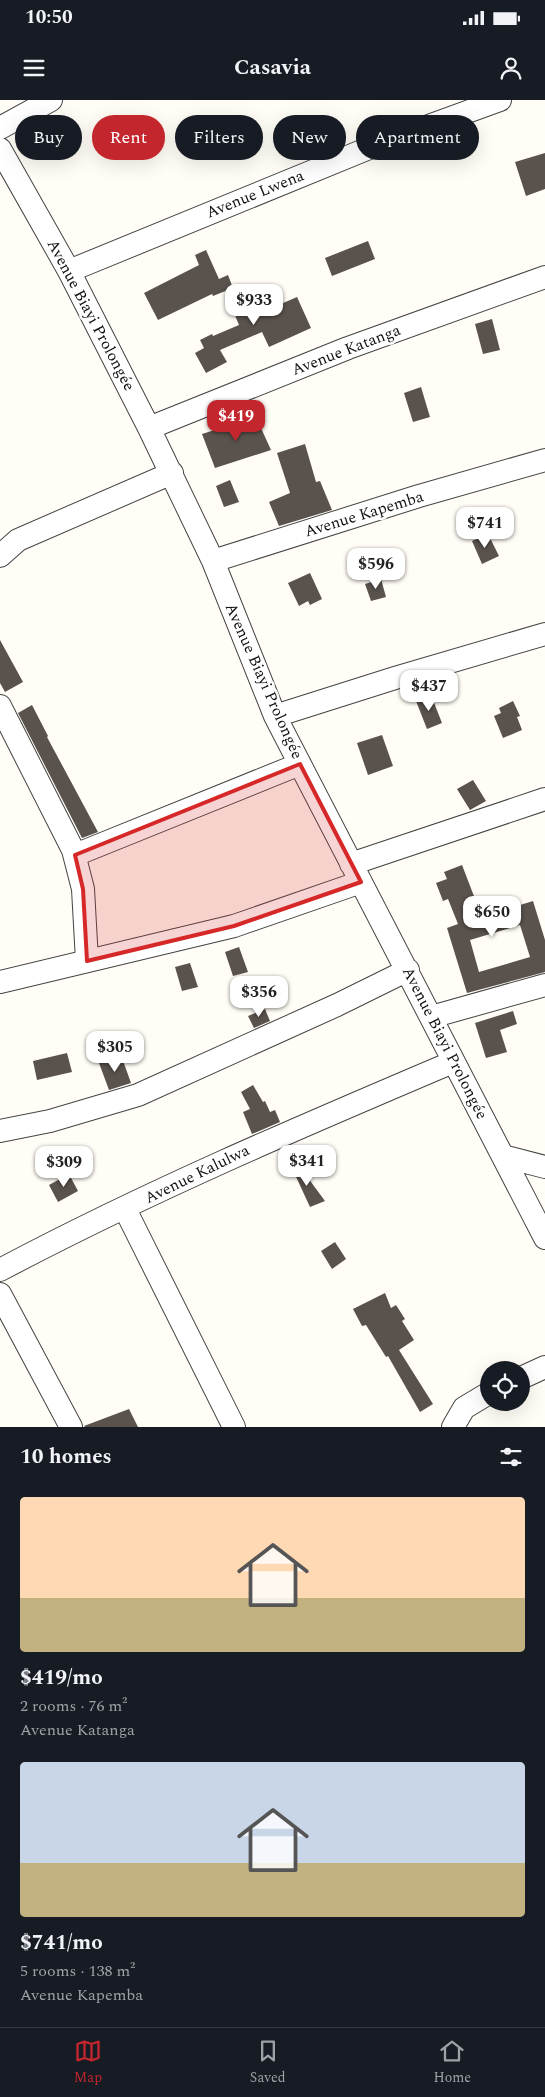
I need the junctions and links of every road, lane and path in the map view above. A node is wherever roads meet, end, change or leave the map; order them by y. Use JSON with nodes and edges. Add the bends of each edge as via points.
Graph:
{"nodes":[{"id":1,"x":51,"y":100,"type":"edge"},
{"id":2,"x":500,"y":100,"type":"edge"},
{"id":3,"x":0,"y":128,"type":"edge"},
{"id":4,"x":0,"y":150,"type":"edge"},
{"id":5,"x":69,"y":271,"type":"junction"},
{"id":6,"x":545,"y":278,"type":"edge"},
{"id":7,"x":149,"y":428,"type":"junction"},
{"id":8,"x":545,"y":460,"type":"edge"},
{"id":9,"x":172,"y":473,"type":"junction"},
{"id":10,"x":0,"y":556,"type":"edge"},
{"id":11,"x":213,"y":561,"type":"junction"},
{"id":12,"x":545,"y":634,"type":"edge"},
{"id":13,"x":0,"y":706,"type":"edge"},
{"id":14,"x":275,"y":716,"type":"junction"},
{"id":15,"x":300,"y":764,"type":"junction"},
{"id":16,"x":545,"y":799,"type":"edge"},
{"id":17,"x":75,"y":855,"type":"junction"},
{"id":18,"x":356,"y":873,"type":"junction"},
{"id":19,"x":87,"y":962,"type":"junction"},
{"id":20,"x":408,"y":970,"type":"junction"},
{"id":21,"x":0,"y":982,"type":"edge"},
{"id":22,"x":545,"y":985,"type":"edge"},
{"id":23,"x":431,"y":1017,"type":"junction"},
{"id":24,"x":453,"y":1062,"type":"junction"},
{"id":25,"x":0,"y":1131,"type":"edge"},
{"id":26,"x":503,"y":1156,"type":"junction"},
{"id":27,"x":545,"y":1167,"type":"edge"},
{"id":28,"x":125,"y":1209,"type":"junction"},
{"id":29,"x":545,"y":1238,"type":"edge"},
{"id":30,"x":0,"y":1270,"type":"edge"},
{"id":31,"x":0,"y":1294,"type":"edge"},
{"id":32,"x":545,"y":1367,"type":"edge"},
{"id":33,"x":530,"y":1374,"type":"edge"},
{"id":34,"x":480,"y":1398,"type":"edge"},
{"id":35,"x":71,"y":1427,"type":"edge"},
{"id":36,"x":234,"y":1427,"type":"edge"},
{"id":37,"x":453,"y":1427,"type":"edge"}],
"edges":[{"from":1,"to":3,"type":"street"},
{"from":2,"to":5,"type":"street","name":"Avenue Lwena","via":[[379,144]]},
{"from":4,"to":5,"type":"street","name":"Avenue Biayi Prolongée"},
{"from":5,"to":7,"type":"street","name":"Avenue Biayi Prolongée"},
{"from":6,"to":7,"type":"street","name":"Avenue Katanga","via":[[348,348]]},
{"from":7,"to":9,"type":"street","name":"Avenue Biayi Prolongée"},
{"from":8,"to":11,"type":"street","name":"Avenue Kapemba"},
{"from":9,"to":10,"type":"street","via":[[18,540]]},
{"from":9,"to":11,"type":"street","name":"Avenue Biayi Prolongée"},
{"from":11,"to":14,"type":"street","name":"Avenue Biayi Prolongée"},
{"from":12,"to":14,"type":"street"},
{"from":13,"to":17,"type":"street"},
{"from":14,"to":15,"type":"street","name":"Avenue Biayi Prolongée"},
{"from":15,"to":17,"type":"street"},
{"from":15,"to":18,"type":"street","name":"Avenue Biayi Prolongée"},
{"from":16,"to":18,"type":"street"},
{"from":17,"to":19,"type":"street","via":[[82,889]]},
{"from":18,"to":19,"type":"street","via":[[234,926]]},
{"from":18,"to":20,"type":"street","name":"Avenue Biayi Prolongée"},
{"from":19,"to":21,"type":"street"},
{"from":20,"to":23,"type":"street","name":"Avenue Biayi Prolongée"},
{"from":20,"to":25,"type":"street","via":[[138,1095],[50,1121]]},
{"from":22,"to":23,"type":"street"},
{"from":23,"to":24,"type":"street","name":"Avenue Biayi Prolongée"},
{"from":24,"to":26,"type":"street","name":"Avenue Biayi Prolongée"},
{"from":24,"to":28,"type":"street","name":"Avenue Kalulwa","via":[[228,1158]]},
{"from":26,"to":27,"type":"street"},
{"from":26,"to":29,"type":"street","name":"Avenue Biayi Prolongée"},
{"from":28,"to":30,"type":"street","name":"Avenue Kalulwa"},
{"from":28,"to":36,"type":"street"},
{"from":31,"to":35,"type":"street"},
{"from":32,"to":33,"type":"street"},
{"from":34,"to":37,"type":"street","via":[[464,1408]]}]}
